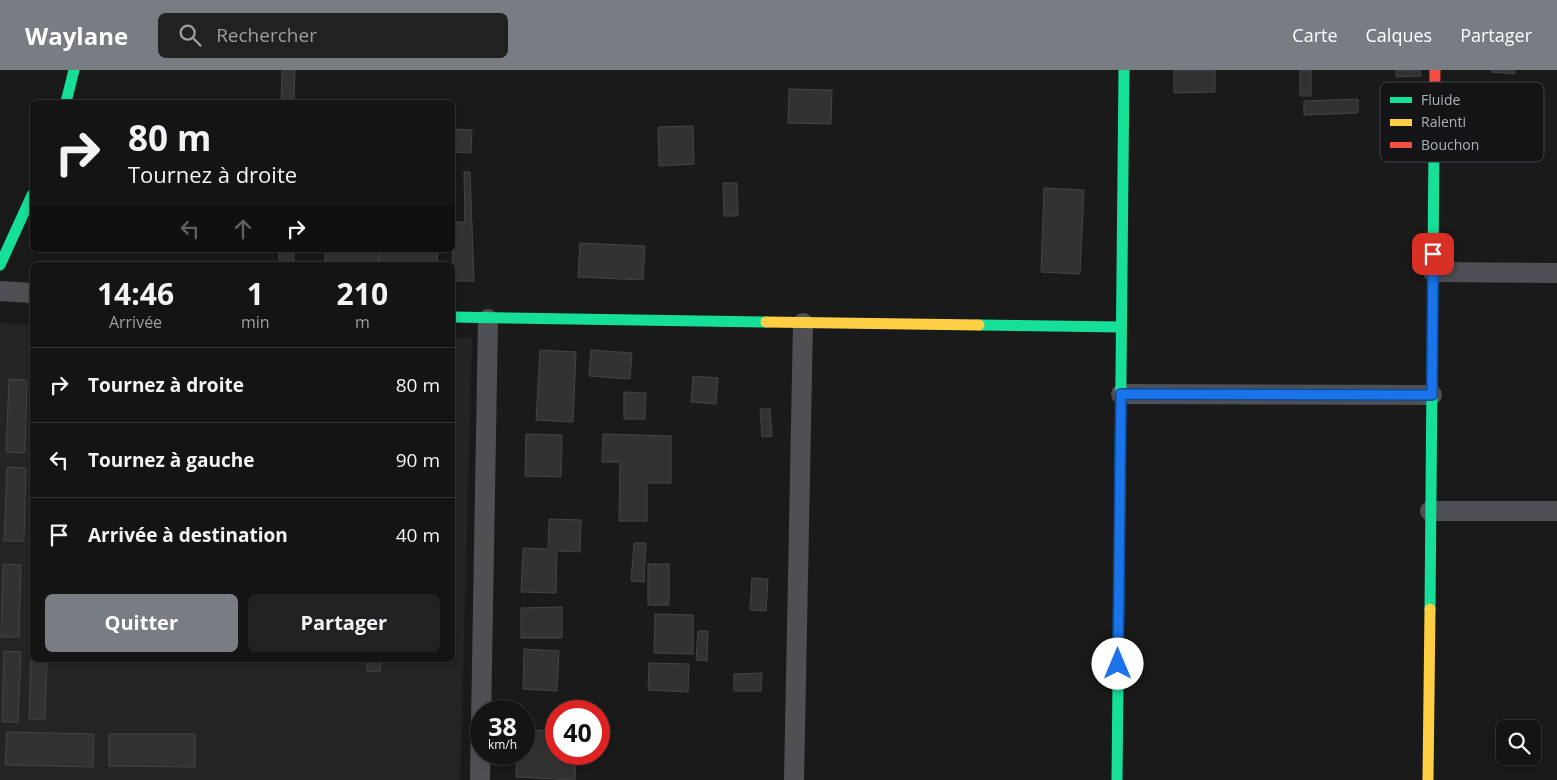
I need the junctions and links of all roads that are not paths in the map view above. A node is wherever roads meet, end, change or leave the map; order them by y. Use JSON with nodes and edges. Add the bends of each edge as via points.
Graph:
{"nodes":[{"id":1,"x":74,"y":70,"type":"edge"},
{"id":2,"x":1124,"y":70,"type":"edge"},
{"id":3,"x":66,"y":100,"type":"edge"},
{"id":4,"x":1434,"y":162,"type":"edge"},
{"id":5,"x":30,"y":199,"type":"edge"},
{"id":6,"x":0,"y":265,"type":"edge"},
{"id":7,"x":1433,"y":272,"type":"junction"},
{"id":8,"x":1557,"y":273,"type":"edge"},
{"id":9,"x":0,"y":291,"type":"edge"},
{"id":10,"x":30,"y":293,"type":"edge"},
{"id":11,"x":455,"y":317,"type":"edge"},
{"id":12,"x":488,"y":319,"type":"junction"},
{"id":13,"x":803,"y":323,"type":"junction"},
{"id":14,"x":1121,"y":327,"type":"junction"},
{"id":15,"x":1121,"y":394,"type":"junction"},
{"id":16,"x":1432,"y":395,"type":"junction"},
{"id":17,"x":1430,"y":511,"type":"junction"},
{"id":18,"x":1557,"y":511,"type":"edge"},
{"id":19,"x":480,"y":780,"type":"edge"},
{"id":20,"x":794,"y":780,"type":"edge"},
{"id":21,"x":1117,"y":780,"type":"edge"},
{"id":22,"x":1428,"y":780,"type":"edge"}],
"edges":[{"from":1,"to":3,"type":"main road"},
{"from":2,"to":14,"type":"main road"},
{"from":4,"to":7,"type":"main road"},
{"from":5,"to":6,"type":"main road"},
{"from":7,"to":8,"type":"street"},
{"from":7,"to":16,"type":"main road"},
{"from":9,"to":10,"type":"street"},
{"from":11,"to":12,"type":"main road"},
{"from":12,"to":13,"type":"main road"},
{"from":12,"to":19,"type":"street"},
{"from":13,"to":14,"type":"main road"},
{"from":13,"to":20,"type":"street"},
{"from":14,"to":15,"type":"main road"},
{"from":15,"to":16,"type":"street"},
{"from":15,"to":21,"type":"main road"},
{"from":16,"to":17,"type":"main road"},
{"from":17,"to":18,"type":"street"},
{"from":17,"to":22,"type":"main road"}]}
